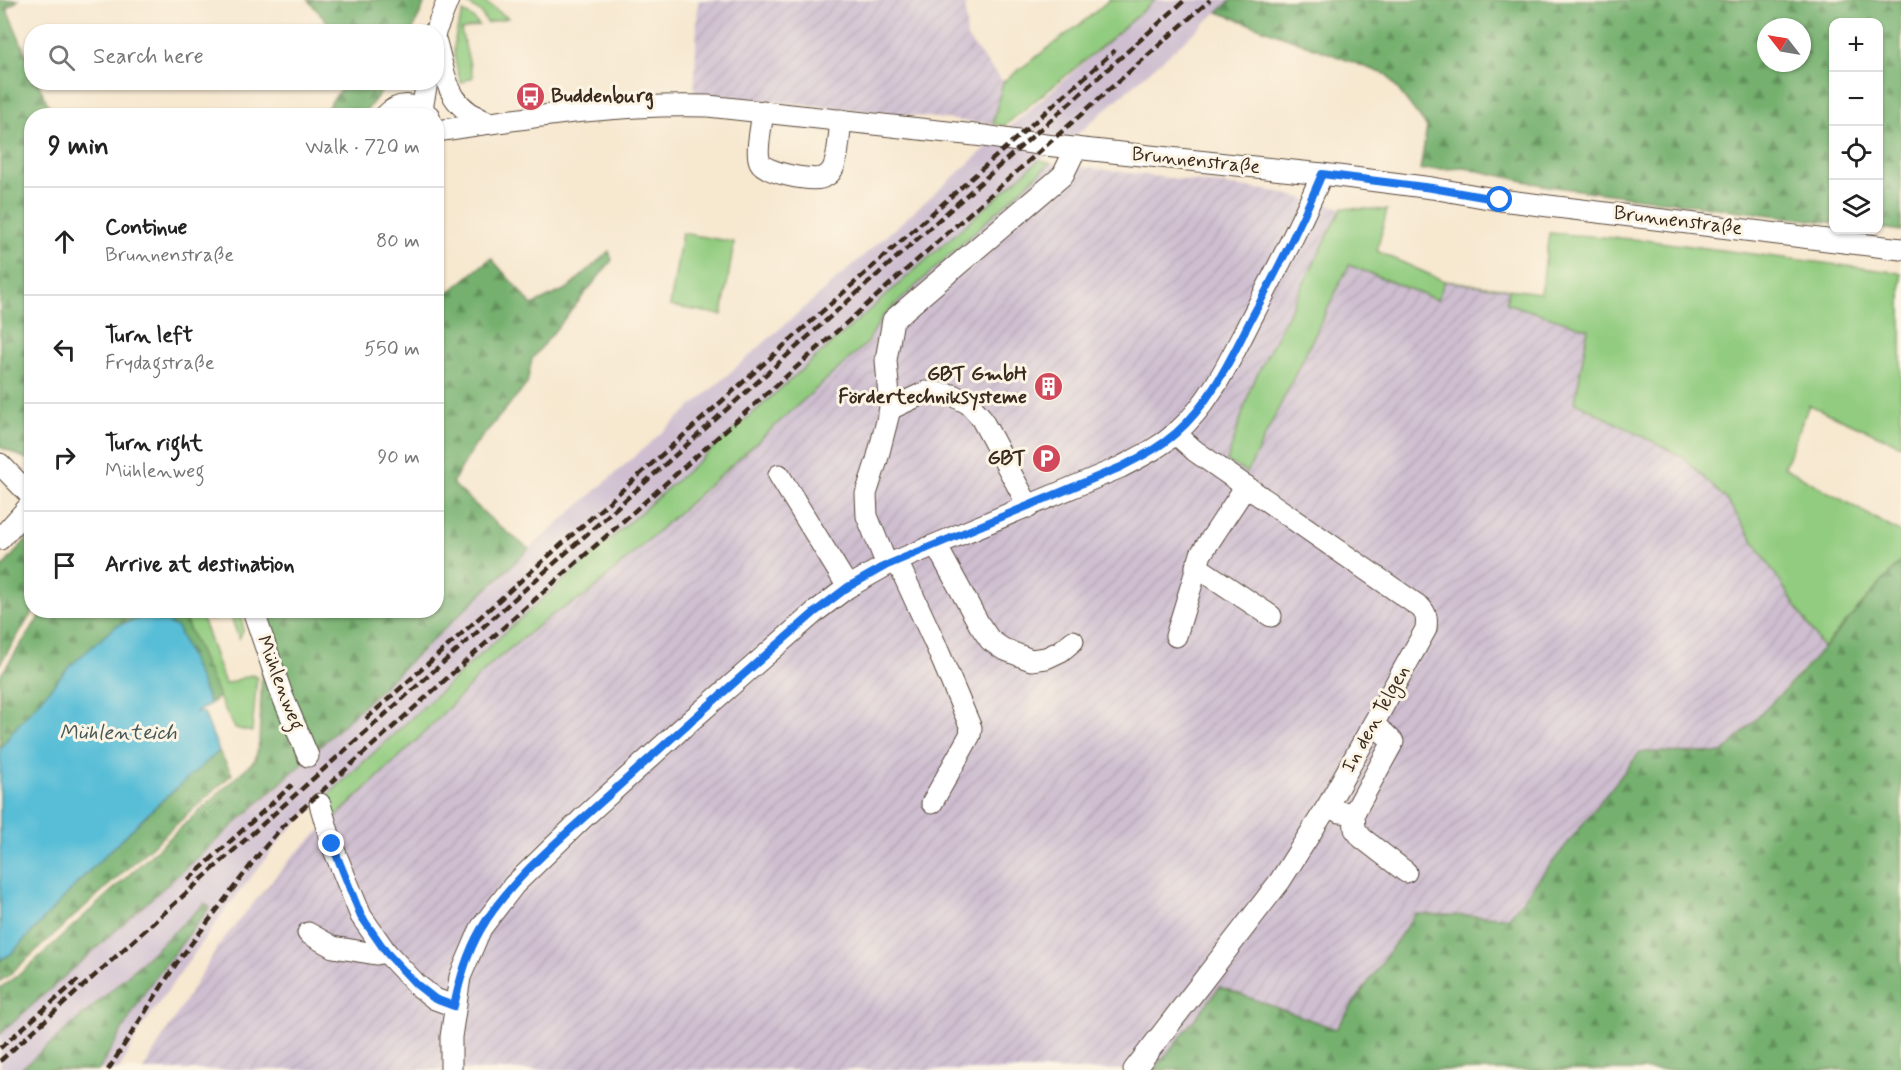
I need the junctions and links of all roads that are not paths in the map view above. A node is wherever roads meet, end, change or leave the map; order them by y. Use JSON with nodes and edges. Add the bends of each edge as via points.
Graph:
{"nodes":[{"id":1,"x":448,"y":0,"type":"edge"},
{"id":2,"x":438,"y":24,"type":"edge"},
{"id":3,"x":444,"y":72,"type":"edge"},
{"id":4,"x":412,"y":90,"type":"edge"},
{"id":5,"x":422,"y":90,"type":"edge"},
{"id":6,"x":410,"y":108,"type":"edge"},
{"id":7,"x":412,"y":108,"type":"edge"},
{"id":8,"x":763,"y":111,"type":"junction"},
{"id":9,"x":841,"y":120,"type":"junction"},
{"id":10,"x":490,"y":123,"type":"junction"},
{"id":11,"x":444,"y":130,"type":"edge"},
{"id":12,"x":1076,"y":148,"type":"junction"},
{"id":13,"x":1322,"y":174,"type":"junction"},
{"id":14,"x":1901,"y":249,"type":"edge"},
{"id":15,"x":890,"y":409,"type":"junction"},
{"id":16,"x":1176,"y":433,"type":"junction"},
{"id":17,"x":0,"y":464,"type":"edge"},
{"id":18,"x":779,"y":475,"type":"dead end"},
{"id":19,"x":1246,"y":486,"type":"junction"},
{"id":20,"x":24,"y":489,"type":"edge"},
{"id":21,"x":1029,"y":507,"type":"junction"},
{"id":22,"x":24,"y":512,"type":"edge"},
{"id":23,"x":0,"y":539,"type":"edge"},
{"id":24,"x":936,"y":545,"type":"junction"},
{"id":25,"x":892,"y":563,"type":"junction"},
{"id":26,"x":1196,"y":566,"type":"junction"},
{"id":27,"x":848,"y":587,"type":"junction"},
{"id":28,"x":1271,"y":616,"type":"dead end"},
{"id":29,"x":256,"y":618,"type":"edge"},
{"id":30,"x":1176,"y":636,"type":"dead end"},
{"id":31,"x":1073,"y":641,"type":"dead end"},
{"id":32,"x":1373,"y":725,"type":"junction"},
{"id":33,"x":308,"y":756,"type":"dead end"},
{"id":34,"x":932,"y":803,"type":"dead end"},
{"id":35,"x":320,"y":804,"type":"dead end"},
{"id":36,"x":1327,"y":807,"type":"junction"},
{"id":37,"x":1354,"y":813,"type":"junction"},
{"id":38,"x":1406,"y":872,"type":"dead end"},
{"id":39,"x":308,"y":933,"type":"dead end"},
{"id":40,"x":386,"y":952,"type":"junction"},
{"id":41,"x":454,"y":1006,"type":"junction"},
{"id":42,"x":451,"y":1070,"type":"edge"},
{"id":43,"x":1134,"y":1070,"type":"edge"}],
"edges":[{"from":1,"to":2,"type":"street"},
{"from":3,"to":10,"type":"street","via":[[461,107],[472,117]]},
{"from":4,"to":6,"type":"street"},
{"from":5,"to":7,"type":"street"},
{"from":8,"to":9,"type":"street","name":"Brunnenstraße"},
{"from":8,"to":9,"type":"street","via":[[758,150],[764,168],[819,179],[831,172],[835,163]]},
{"from":8,"to":10,"type":"street","name":"Brunnenstraße","via":[[708,105],[646,106]]},
{"from":9,"to":12,"type":"street","name":"Brunnenstraße"},
{"from":10,"to":11,"type":"street","name":"Brunnenstraße"},
{"from":12,"to":13,"type":"street","name":"Brunnenstraße"},
{"from":12,"to":15,"type":"street","via":[[1063,175],[893,320],[886,360]]},
{"from":13,"to":14,"type":"street","name":"Brunnenstraße"},
{"from":13,"to":16,"type":"street","via":[[1297,233],[1217,385]]},
{"from":15,"to":21,"type":"street","via":[[926,392],[953,395],[969,404],[980,416]]},
{"from":15,"to":25,"type":"street","via":[[866,494],[867,516]]},
{"from":16,"to":19,"type":"street","name":"In den Telgen"},
{"from":16,"to":21,"type":"street","via":[[1155,450]]},
{"from":17,"to":20,"type":"street"},
{"from":18,"to":27,"type":"street"},
{"from":19,"to":26,"type":"street","via":[[1208,540]]},
{"from":19,"to":32,"type":"street","name":"In den Telgen","via":[[1426,613],[1426,629]]},
{"from":21,"to":24,"type":"street"},
{"from":22,"to":23,"type":"street"},
{"from":24,"to":25,"type":"street"},
{"from":24,"to":31,"type":"street","via":[[990,640],[1032,660],[1046,658]]},
{"from":25,"to":27,"type":"street"},
{"from":25,"to":34,"type":"street","via":[[934,641],[971,728]]},
{"from":26,"to":28,"type":"street"},
{"from":26,"to":30,"type":"street"},
{"from":27,"to":41,"type":"street","via":[[687,724],[514,885],[481,928],[460,978]]},
{"from":29,"to":33,"type":"street","name":"Mühlenweg"},
{"from":32,"to":36,"type":"street","name":"In den Telgen"},
{"from":32,"to":37,"type":"street","via":[[1394,742]]},
{"from":35,"to":40,"type":"street","via":[[361,916]]},
{"from":36,"to":37,"type":"street"},
{"from":36,"to":43,"type":"street","name":"In den Telgen","via":[[1280,881]]},
{"from":37,"to":38,"type":"street","via":[[1355,829],[1362,838]]},
{"from":39,"to":40,"type":"street","via":[[333,947]]},
{"from":40,"to":41,"type":"street","via":[[416,984],[435,999]]},
{"from":41,"to":42,"type":"street"}]}
